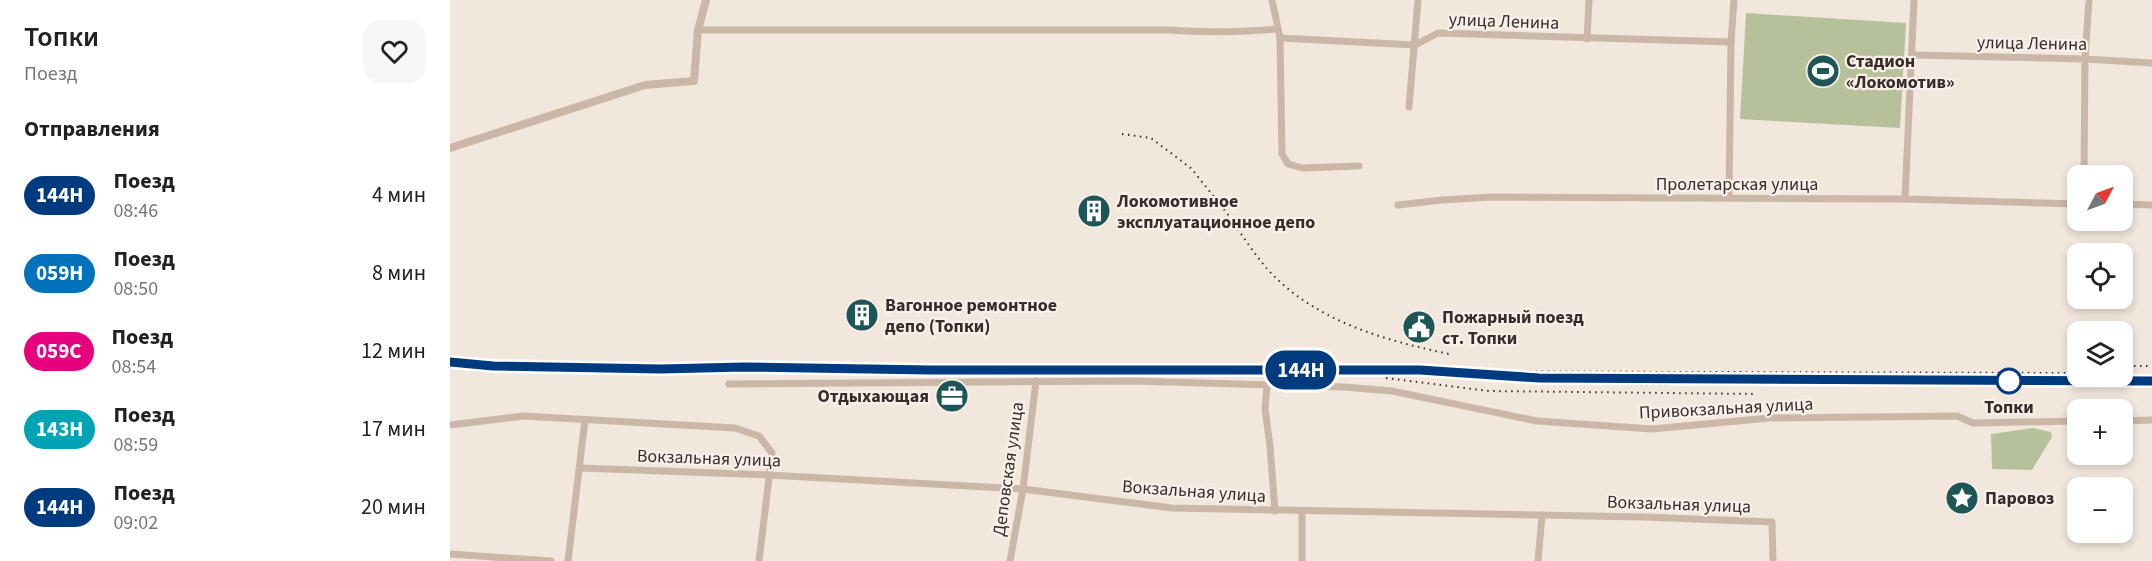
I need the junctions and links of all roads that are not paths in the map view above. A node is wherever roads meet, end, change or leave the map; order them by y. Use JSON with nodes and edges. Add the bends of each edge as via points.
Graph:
{"nodes":[{"id":1,"x":706,"y":0,"type":"edge"},
{"id":2,"x":1272,"y":0,"type":"edge"},
{"id":3,"x":1418,"y":0,"type":"edge"},
{"id":4,"x":1589,"y":0,"type":"edge"},
{"id":5,"x":1734,"y":0,"type":"edge"},
{"id":6,"x":1914,"y":0,"type":"edge"},
{"id":7,"x":2089,"y":0,"type":"edge"},
{"id":8,"x":1277,"y":29,"type":"junction"},
{"id":9,"x":698,"y":30,"type":"junction"},
{"id":10,"x":1280,"y":38,"type":"junction"},
{"id":11,"x":1587,"y":39,"type":"junction"},
{"id":12,"x":1731,"y":42,"type":"junction"},
{"id":13,"x":1415,"y":45,"type":"junction"},
{"id":14,"x":1912,"y":55,"type":"junction"},
{"id":15,"x":2085,"y":59,"type":"junction"},
{"id":16,"x":2152,"y":63,"type":"edge"},
{"id":17,"x":1409,"y":107,"type":"dead end"},
{"id":18,"x":450,"y":148,"type":"edge"},
{"id":19,"x":2084,"y":165,"type":"edge"},
{"id":20,"x":1359,"y":166,"type":"dead end"},
{"id":21,"x":1729,"y":198,"type":"junction"},
{"id":22,"x":1905,"y":200,"type":"junction"},
{"id":23,"x":2067,"y":204,"type":"edge"},
{"id":24,"x":2133,"y":204,"type":"edge"},
{"id":25,"x":1398,"y":205,"type":"dead end"},
{"id":26,"x":2152,"y":205,"type":"edge"},
{"id":27,"x":1036,"y":381,"type":"junction"},
{"id":28,"x":729,"y":384,"type":"dead end"},
{"id":29,"x":1267,"y":385,"type":"junction"},
{"id":30,"x":585,"y":420,"type":"junction"},
{"id":31,"x":2152,"y":420,"type":"edge"},
{"id":32,"x":2067,"y":421,"type":"edge"},
{"id":33,"x":2133,"y":421,"type":"edge"},
{"id":34,"x":450,"y":425,"type":"edge"},
{"id":35,"x":580,"y":468,"type":"junction"},
{"id":36,"x":769,"y":475,"type":"junction"},
{"id":37,"x":1023,"y":489,"type":"junction"},
{"id":38,"x":1275,"y":511,"type":"junction"},
{"id":39,"x":1302,"y":512,"type":"junction"},
{"id":40,"x":1542,"y":515,"type":"junction"},
{"id":41,"x":450,"y":554,"type":"edge"},
{"id":42,"x":526,"y":560,"type":"edge"},
{"id":43,"x":551,"y":561,"type":"edge"},
{"id":44,"x":568,"y":561,"type":"edge"},
{"id":45,"x":759,"y":561,"type":"edge"},
{"id":46,"x":1010,"y":561,"type":"edge"},
{"id":47,"x":1302,"y":561,"type":"edge"},
{"id":48,"x":1538,"y":561,"type":"edge"},
{"id":49,"x":1773,"y":561,"type":"edge"}],
"edges":[{"from":1,"to":9,"type":"street"},
{"from":2,"to":8,"type":"street"},
{"from":3,"to":13,"type":"street"},
{"from":4,"to":11,"type":"street"},
{"from":5,"to":12,"type":"street"},
{"from":6,"to":14,"type":"street"},
{"from":7,"to":15,"type":"street"},
{"from":8,"to":9,"type":"street"},
{"from":8,"to":10,"type":"street"},
{"from":9,"to":18,"type":"street","via":[[694,81],[645,85]]},
{"from":10,"to":13,"type":"street","name":"улица Ленина"},
{"from":10,"to":20,"type":"street","via":[[1281,139],[1282,154],[1288,164],[1302,168]]},
{"from":11,"to":12,"type":"street","name":"улица Ленина"},
{"from":11,"to":13,"type":"street","name":"улица Ленина","via":[[1438,33]]},
{"from":12,"to":21,"type":"street"},
{"from":13,"to":17,"type":"street"},
{"from":14,"to":15,"type":"street","name":"улица Ленина"},
{"from":14,"to":22,"type":"street"},
{"from":15,"to":16,"type":"street","name":"улица Ленина"},
{"from":15,"to":19,"type":"street"},
{"from":21,"to":22,"type":"street","name":"Пролетарская улица"},
{"from":21,"to":25,"type":"street","name":"Пролетарская улица","via":[[1492,197]]},
{"from":22,"to":23,"type":"street","name":"Пролетарская улица"},
{"from":24,"to":26,"type":"street"},
{"from":27,"to":28,"type":"street","name":"Привокзальная улица"},
{"from":27,"to":29,"type":"street","name":"Привокзальная улица"},
{"from":27,"to":37,"type":"street","name":"Деповская улица"},
{"from":29,"to":32,"type":"street","name":"Привокзальная улица","via":[[1392,391],[1537,421],[1652,429],[1770,418],[1957,416],[1973,423]]},
{"from":29,"to":38,"type":"street","via":[[1265,410]]},
{"from":30,"to":34,"type":"street","name":"Вокзальная улица","via":[[523,416]]},
{"from":30,"to":35,"type":"street"},
{"from":30,"to":36,"type":"street","name":"Вокзальная улица","via":[[735,428],[759,436],[772,453]]},
{"from":31,"to":33,"type":"street"},
{"from":35,"to":36,"type":"street","name":"Вокзальная улица"},
{"from":35,"to":44,"type":"street"},
{"from":36,"to":37,"type":"street","name":"Вокзальная улица"},
{"from":36,"to":45,"type":"street"},
{"from":37,"to":38,"type":"street","name":"Вокзальная улица","via":[[1172,508]]},
{"from":37,"to":46,"type":"street","name":"Деповская улица"},
{"from":38,"to":39,"type":"street","name":"Вокзальная улица"},
{"from":39,"to":40,"type":"street","name":"Вокзальная улица"},
{"from":39,"to":47,"type":"street"},
{"from":40,"to":48,"type":"street"},
{"from":40,"to":49,"type":"street","name":"Вокзальная улица","via":[[1772,522]]},
{"from":41,"to":42,"type":"street"},
{"from":42,"to":43,"type":"street"}]}
